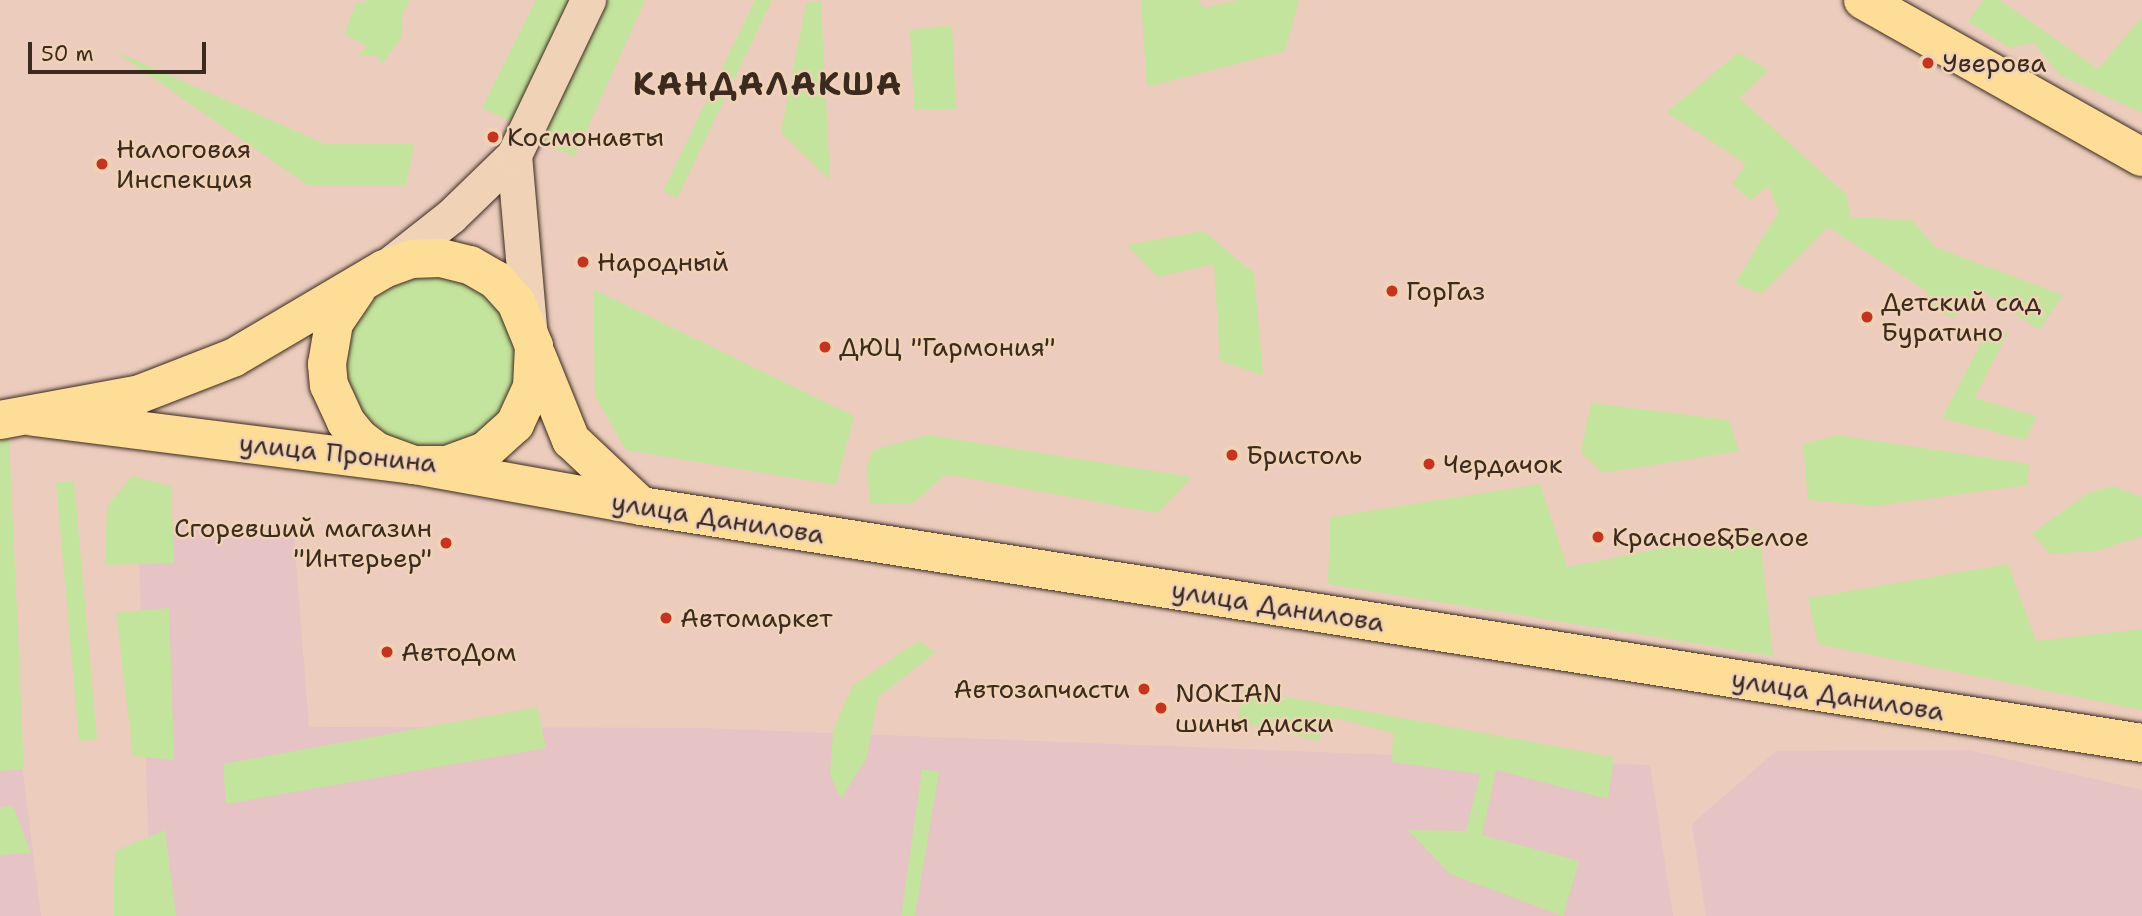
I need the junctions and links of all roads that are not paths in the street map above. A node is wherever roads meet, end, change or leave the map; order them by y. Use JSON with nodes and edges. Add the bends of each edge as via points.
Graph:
{"nodes":[{"id":1,"x":588,"y":0,"type":"edge"},
{"id":2,"x":1863,"y":0,"type":"edge"},
{"id":3,"x":514,"y":155,"type":"junction"},
{"id":4,"x":2142,"y":157,"type":"edge"},
{"id":5,"x":370,"y":279,"type":"junction"},
{"id":6,"x":532,"y":337,"type":"junction"},
{"id":7,"x":16,"y":419,"type":"edge"},
{"id":8,"x":414,"y":465,"type":"junction"},
{"id":9,"x":641,"y":506,"type":"junction"},
{"id":10,"x":2142,"y":743,"type":"edge"}],
"edges":[{"from":1,"to":3,"type":"street"},
{"from":2,"to":4,"type":"main road"},
{"from":3,"to":5,"type":"street","via":[[451,216]]},
{"from":3,"to":6,"type":"street"},
{"from":5,"to":6,"type":"main road","name":"улица Пронина","via":[[432,258],[470,265],[496,280],[516,302]]},
{"from":5,"to":7,"type":"main road","name":"улица Пронина","via":[[233,358],[140,394]]},
{"from":5,"to":8,"type":"main road","via":[[334,323],[328,343],[329,385],[341,414],[359,438],[376,451]]},
{"from":6,"to":8,"type":"main road","name":"улица Пронина","via":[[535,366],[526,406],[501,439],[467,460]]},
{"from":6,"to":9,"type":"main road","via":[[571,440]]},
{"from":7,"to":8,"type":"main road","name":"улица Пронина"},
{"from":8,"to":9,"type":"main road","name":"улица Данилова"},
{"from":9,"to":10,"type":"main road","name":"улица Данилова"}]}
